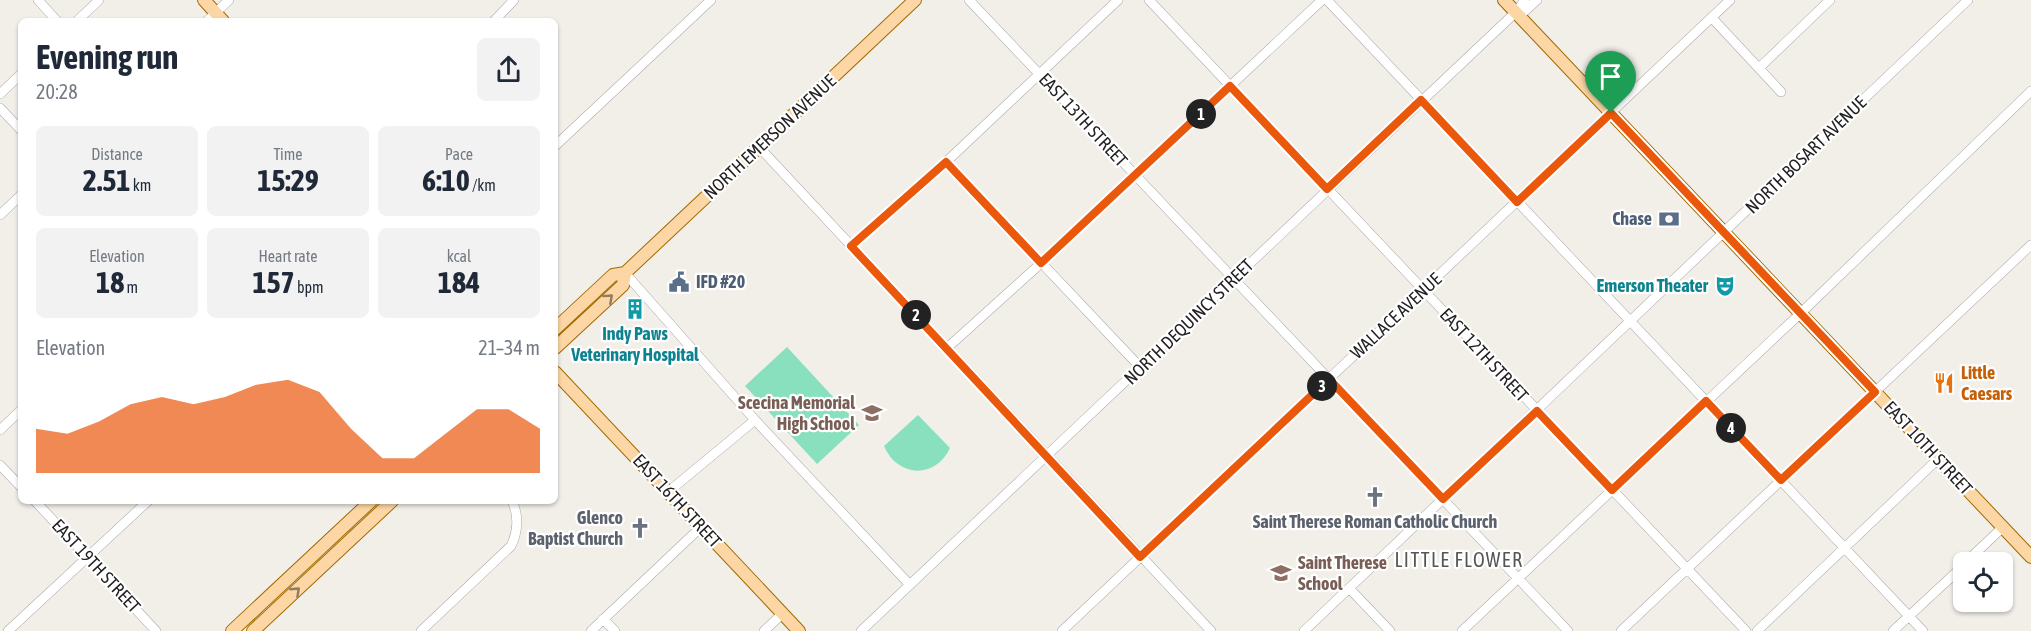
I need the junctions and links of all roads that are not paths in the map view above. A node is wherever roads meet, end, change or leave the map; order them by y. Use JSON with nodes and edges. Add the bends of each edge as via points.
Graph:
{"nodes":[{"id":1,"x":38,"y":0,"type":"edge"},
{"id":2,"x":99,"y":0,"type":"edge"},
{"id":3,"x":204,"y":0,"type":"edge"},
{"id":4,"x":229,"y":0,"type":"edge"},
{"id":5,"x":514,"y":0,"type":"edge"},
{"id":6,"x":711,"y":0,"type":"edge"},
{"id":7,"x":915,"y":0,"type":"edge"},
{"id":8,"x":969,"y":0,"type":"edge"},
{"id":9,"x":1118,"y":0,"type":"edge"},
{"id":10,"x":1149,"y":0,"type":"edge"},
{"id":11,"x":1322,"y":0,"type":"edge"},
{"id":12,"x":1327,"y":0,"type":"edge"},
{"id":13,"x":1504,"y":0,"type":"edge"},
{"id":14,"x":1525,"y":0,"type":"edge"},
{"id":15,"x":1537,"y":0,"type":"edge"},
{"id":16,"x":1730,"y":0,"type":"edge"},
{"id":17,"x":1830,"y":0,"type":"edge"},
{"id":18,"x":1968,"y":0,"type":"edge"},
{"id":19,"x":1516,"y":12,"type":"junction"},
{"id":20,"x":54,"y":18,"type":"edge"},
{"id":21,"x":80,"y":18,"type":"edge"},
{"id":22,"x":215,"y":18,"type":"edge"},
{"id":23,"x":497,"y":18,"type":"edge"},
{"id":24,"x":1712,"y":18,"type":"junction"},
{"id":25,"x":1759,"y":68,"type":"junction"},
{"id":26,"x":1040,"y":74,"type":"junction"},
{"id":27,"x":18,"y":77,"type":"edge"},
{"id":28,"x":1230,"y":86,"type":"junction"},
{"id":29,"x":2031,"y":91,"type":"edge"},
{"id":30,"x":1781,"y":92,"type":"dead end"},
{"id":31,"x":0,"y":94,"type":"edge"},
{"id":32,"x":1421,"y":100,"type":"junction"},
{"id":33,"x":0,"y":108,"type":"edge"},
{"id":34,"x":1611,"y":113,"type":"junction"},
{"id":35,"x":18,"y":127,"type":"edge"},
{"id":36,"x":558,"y":143,"type":"edge"},
{"id":37,"x":759,"y":147,"type":"junction"},
{"id":38,"x":946,"y":162,"type":"junction"},
{"id":39,"x":1136,"y":175,"type":"junction"},
{"id":40,"x":1327,"y":189,"type":"junction"},
{"id":41,"x":18,"y":198,"type":"edge"},
{"id":42,"x":1517,"y":202,"type":"junction"},
{"id":43,"x":0,"y":215,"type":"edge"},
{"id":44,"x":1725,"y":233,"type":"junction"},
{"id":45,"x":2031,"y":245,"type":"edge"},
{"id":46,"x":851,"y":246,"type":"junction"},
{"id":47,"x":1041,"y":263,"type":"junction"},
{"id":48,"x":625,"y":273,"type":"junction"},
{"id":49,"x":1233,"y":278,"type":"junction"},
{"id":50,"x":1423,"y":290,"type":"junction"},
{"id":51,"x":1800,"y":313,"type":"junction"},
{"id":52,"x":1631,"y":322,"type":"junction"},
{"id":53,"x":558,"y":326,"type":"edge"},
{"id":54,"x":558,"y":345,"type":"edge"},
{"id":55,"x":947,"y":348,"type":"junction"},
{"id":56,"x":1141,"y":368,"type":"junction"},
{"id":57,"x":558,"y":375,"type":"edge"},
{"id":58,"x":1329,"y":379,"type":"junction"},
{"id":59,"x":1875,"y":392,"type":"junction"},
{"id":60,"x":1706,"y":401,"type":"junction"},
{"id":61,"x":1537,"y":411,"type":"junction"},
{"id":62,"x":18,"y":413,"type":"edge"},
{"id":63,"x":755,"y":420,"type":"junction"},
{"id":64,"x":0,"y":430,"type":"edge"},
{"id":65,"x":1048,"y":456,"type":"junction"},
{"id":66,"x":1938,"y":459,"type":"junction"},
{"id":67,"x":0,"y":465,"type":"edge"},
{"id":68,"x":1781,"y":480,"type":"junction"},
{"id":69,"x":18,"y":484,"type":"edge"},
{"id":70,"x":1612,"y":490,"type":"junction"},
{"id":71,"x":668,"y":492,"type":"junction"},
{"id":72,"x":1443,"y":499,"type":"junction"},
{"id":73,"x":37,"y":504,"type":"edge"},
{"id":74,"x":145,"y":504,"type":"edge"},
{"id":75,"x":368,"y":504,"type":"edge"},
{"id":76,"x":389,"y":504,"type":"edge"},
{"id":77,"x":513,"y":504,"type":"edge"},
{"id":78,"x":701,"y":526,"type":"junction"},
{"id":79,"x":2003,"y":527,"type":"junction"},
{"id":80,"x":1845,"y":548,"type":"junction"},
{"id":81,"x":1977,"y":552,"type":"edge"},
{"id":82,"x":88,"y":557,"type":"junction"},
{"id":83,"x":1140,"y":557,"type":"junction"},
{"id":84,"x":2031,"y":557,"type":"edge"},
{"id":85,"x":1687,"y":569,"type":"junction"},
{"id":86,"x":1953,"y":575,"type":"edge"},
{"id":87,"x":1518,"y":579,"type":"junction"},
{"id":88,"x":910,"y":585,"type":"junction"},
{"id":89,"x":1349,"y":588,"type":"junction"},
{"id":90,"x":782,"y":614,"type":"junction"},
{"id":91,"x":1909,"y":616,"type":"junction"},
{"id":92,"x":603,"y":619,"type":"junction"},
{"id":93,"x":9,"y":631,"type":"edge"},
{"id":94,"x":156,"y":631,"type":"edge"},
{"id":95,"x":232,"y":631,"type":"edge"},
{"id":96,"x":253,"y":631,"type":"edge"},
{"id":97,"x":421,"y":631,"type":"edge"},
{"id":98,"x":591,"y":631,"type":"edge"},
{"id":99,"x":615,"y":631,"type":"edge"},
{"id":100,"x":764,"y":631,"type":"edge"},
{"id":101,"x":799,"y":631,"type":"edge"},
{"id":102,"x":861,"y":631,"type":"edge"},
{"id":103,"x":1062,"y":631,"type":"edge"},
{"id":104,"x":1211,"y":631,"type":"edge"},
{"id":105,"x":1304,"y":631,"type":"edge"},
{"id":106,"x":1390,"y":631,"type":"edge"},
{"id":107,"x":1462,"y":631,"type":"edge"},
{"id":108,"x":1568,"y":631,"type":"edge"},
{"id":109,"x":1621,"y":631,"type":"edge"},
{"id":110,"x":1746,"y":631,"type":"edge"},
{"id":111,"x":1757,"y":631,"type":"edge"},
{"id":112,"x":1893,"y":631,"type":"edge"},
{"id":113,"x":1923,"y":631,"type":"edge"}],
"edges":[{"from":1,"to":20,"type":"street"},
{"from":2,"to":21,"type":"street"},
{"from":3,"to":22,"type":"main road"},
{"from":4,"to":22,"type":"street"},
{"from":5,"to":23,"type":"street"},
{"from":6,"to":36,"type":"street"},
{"from":7,"to":37,"type":"main road","name":"NORTH EMERSON AVENUE"},
{"from":8,"to":26,"type":"street","name":"EAST 13TH STREET"},
{"from":9,"to":26,"type":"street"},
{"from":10,"to":28,"type":"street","name":"EAST 12TH STREET"},
{"from":11,"to":28,"type":"street"},
{"from":12,"to":32,"type":"street"},
{"from":13,"to":19,"type":"main road","name":"EAST 10TH STREET"},
{"from":14,"to":19,"type":"street","name":"NORTH DEQUINCY STREET"},
{"from":15,"to":19,"type":"street","name":"NORTH DEQUINCY STREET","via":[[1526,11]]},
{"from":16,"to":24,"type":"street","name":"WALLACE AVENUE"},
{"from":17,"to":25,"type":"street"},
{"from":18,"to":44,"type":"street","name":"NORTH BOSART AVENUE"},
{"from":19,"to":32,"type":"street","name":"NORTH DEQUINCY STREET"},
{"from":19,"to":34,"type":"main road","name":"EAST 10TH STREET"},
{"from":24,"to":25,"type":"street"},
{"from":24,"to":34,"type":"street","name":"WALLACE AVENUE"},
{"from":25,"to":30,"type":"street"},
{"from":26,"to":38,"type":"street"},
{"from":26,"to":39,"type":"street","name":"EAST 13TH STREET"},
{"from":27,"to":31,"type":"street"},
{"from":28,"to":39,"type":"street"},
{"from":28,"to":40,"type":"street","name":"EAST 12TH STREET"},
{"from":29,"to":51,"type":"street"},
{"from":32,"to":40,"type":"street","name":"NORTH DEQUINCY STREET"},
{"from":32,"to":42,"type":"street"},
{"from":33,"to":35,"type":"street"},
{"from":34,"to":42,"type":"street","name":"WALLACE AVENUE"},
{"from":34,"to":44,"type":"main road","name":"EAST 10TH STREET"},
{"from":37,"to":46,"type":"street"},
{"from":37,"to":48,"type":"main road","name":"NORTH EMERSON AVENUE"},
{"from":38,"to":46,"type":"street"},
{"from":38,"to":47,"type":"street"},
{"from":39,"to":47,"type":"street"},
{"from":39,"to":49,"type":"street","name":"EAST 13TH STREET"},
{"from":40,"to":49,"type":"street","name":"NORTH DEQUINCY STREET"},
{"from":40,"to":50,"type":"street","name":"EAST 12TH STREET"},
{"from":41,"to":43,"type":"street"},
{"from":42,"to":50,"type":"street","name":"WALLACE AVENUE"},
{"from":42,"to":52,"type":"street"},
{"from":44,"to":51,"type":"main road","name":"EAST 10TH STREET"},
{"from":44,"to":52,"type":"street","name":"NORTH BOSART AVENUE"},
{"from":45,"to":59,"type":"street"},
{"from":46,"to":55,"type":"street"},
{"from":47,"to":55,"type":"street"},
{"from":47,"to":56,"type":"street"},
{"from":48,"to":53,"type":"main road","name":"NORTH EMERSON AVENUE","via":[[613,275]]},
{"from":54,"to":48,"type":"main road","name":"NORTH EMERSON AVENUE","one_way":true,"via":[[623,285]]},
{"from":48,"to":63,"type":"street"},
{"from":49,"to":56,"type":"street","name":"NORTH DEQUINCY STREET"},
{"from":49,"to":58,"type":"street","name":"EAST 13TH STREET"},
{"from":50,"to":58,"type":"street","name":"WALLACE AVENUE"},
{"from":50,"to":61,"type":"street","name":"EAST 12TH STREET"},
{"from":51,"to":59,"type":"main road","name":"EAST 10TH STREET"},
{"from":51,"to":60,"type":"street"},
{"from":52,"to":60,"type":"street"},
{"from":52,"to":61,"type":"street","name":"NORTH BOSART AVENUE"},
{"from":55,"to":65,"type":"street"},
{"from":56,"to":65,"type":"street","name":"NORTH DEQUINCY STREET"},
{"from":57,"to":71,"type":"main road","name":"EAST 16TH STREET"},
{"from":58,"to":72,"type":"street","name":"EAST 13TH STREET"},
{"from":58,"to":83,"type":"street","name":"WALLACE AVENUE"},
{"from":59,"to":66,"type":"main road","name":"EAST 10TH STREET"},
{"from":59,"to":68,"type":"street"},
{"from":60,"to":68,"type":"street"},
{"from":60,"to":70,"type":"street"},
{"from":61,"to":70,"type":"street","name":"EAST 12TH STREET"},
{"from":61,"to":72,"type":"street","name":"NORTH BOSART AVENUE"},
{"from":62,"to":64,"type":"street"},
{"from":63,"to":71,"type":"street"},
{"from":63,"to":88,"type":"street"},
{"from":65,"to":83,"type":"street"},
{"from":65,"to":88,"type":"street","name":"NORTH DEQUINCY STREET"},
{"from":66,"to":79,"type":"main road","name":"EAST 10TH STREET"},
{"from":66,"to":80,"type":"street"},
{"from":67,"to":69,"type":"street"},
{"from":68,"to":80,"type":"street"},
{"from":68,"to":85,"type":"street"},
{"from":70,"to":85,"type":"street","name":"EAST 12TH STREET"},
{"from":70,"to":87,"type":"street"},
{"from":71,"to":78,"type":"main road","name":"EAST 16TH STREET"},
{"from":72,"to":87,"type":"street","name":"EAST 13TH STREET"},
{"from":72,"to":89,"type":"street","name":"NORTH BOSART AVENUE"},
{"from":73,"to":82,"type":"street","name":"EAST 19TH STREET"},
{"from":74,"to":82,"type":"street"},
{"from":75,"to":95,"type":"main road"},
{"from":96,"to":76,"type":"main road","one_way":true},
{"from":77,"to":97,"type":"street","via":[[517,529],[510,546]]},
{"from":78,"to":90,"type":"main road","name":"EAST 16TH STREET"},
{"from":78,"to":92,"type":"street"},
{"from":79,"to":81,"type":"street"},
{"from":79,"to":84,"type":"main road","name":"EAST 10TH STREET"},
{"from":80,"to":91,"type":"street"},
{"from":80,"to":111,"type":"street"},
{"from":82,"to":93,"type":"street"},
{"from":82,"to":94,"type":"street","name":"EAST 19TH STREET"},
{"from":83,"to":103,"type":"street","name":"WALLACE AVENUE"},
{"from":83,"to":104,"type":"street"},
{"from":85,"to":109,"type":"street"},
{"from":85,"to":110,"type":"street","name":"EAST 12TH STREET"},
{"from":86,"to":91,"type":"street"},
{"from":87,"to":107,"type":"street"},
{"from":87,"to":108,"type":"street","name":"EAST 13TH STREET"},
{"from":88,"to":102,"type":"street","name":"NORTH DEQUINCY STREET"},
{"from":89,"to":105,"type":"street","name":"NORTH BOSART AVENUE"},
{"from":89,"to":106,"type":"street"},
{"from":90,"to":100,"type":"street"},
{"from":90,"to":101,"type":"main road","name":"EAST 16TH STREET"},
{"from":91,"to":112,"type":"street"},
{"from":91,"to":113,"type":"street"},
{"from":92,"to":98,"type":"street"},
{"from":92,"to":99,"type":"street"}]}
